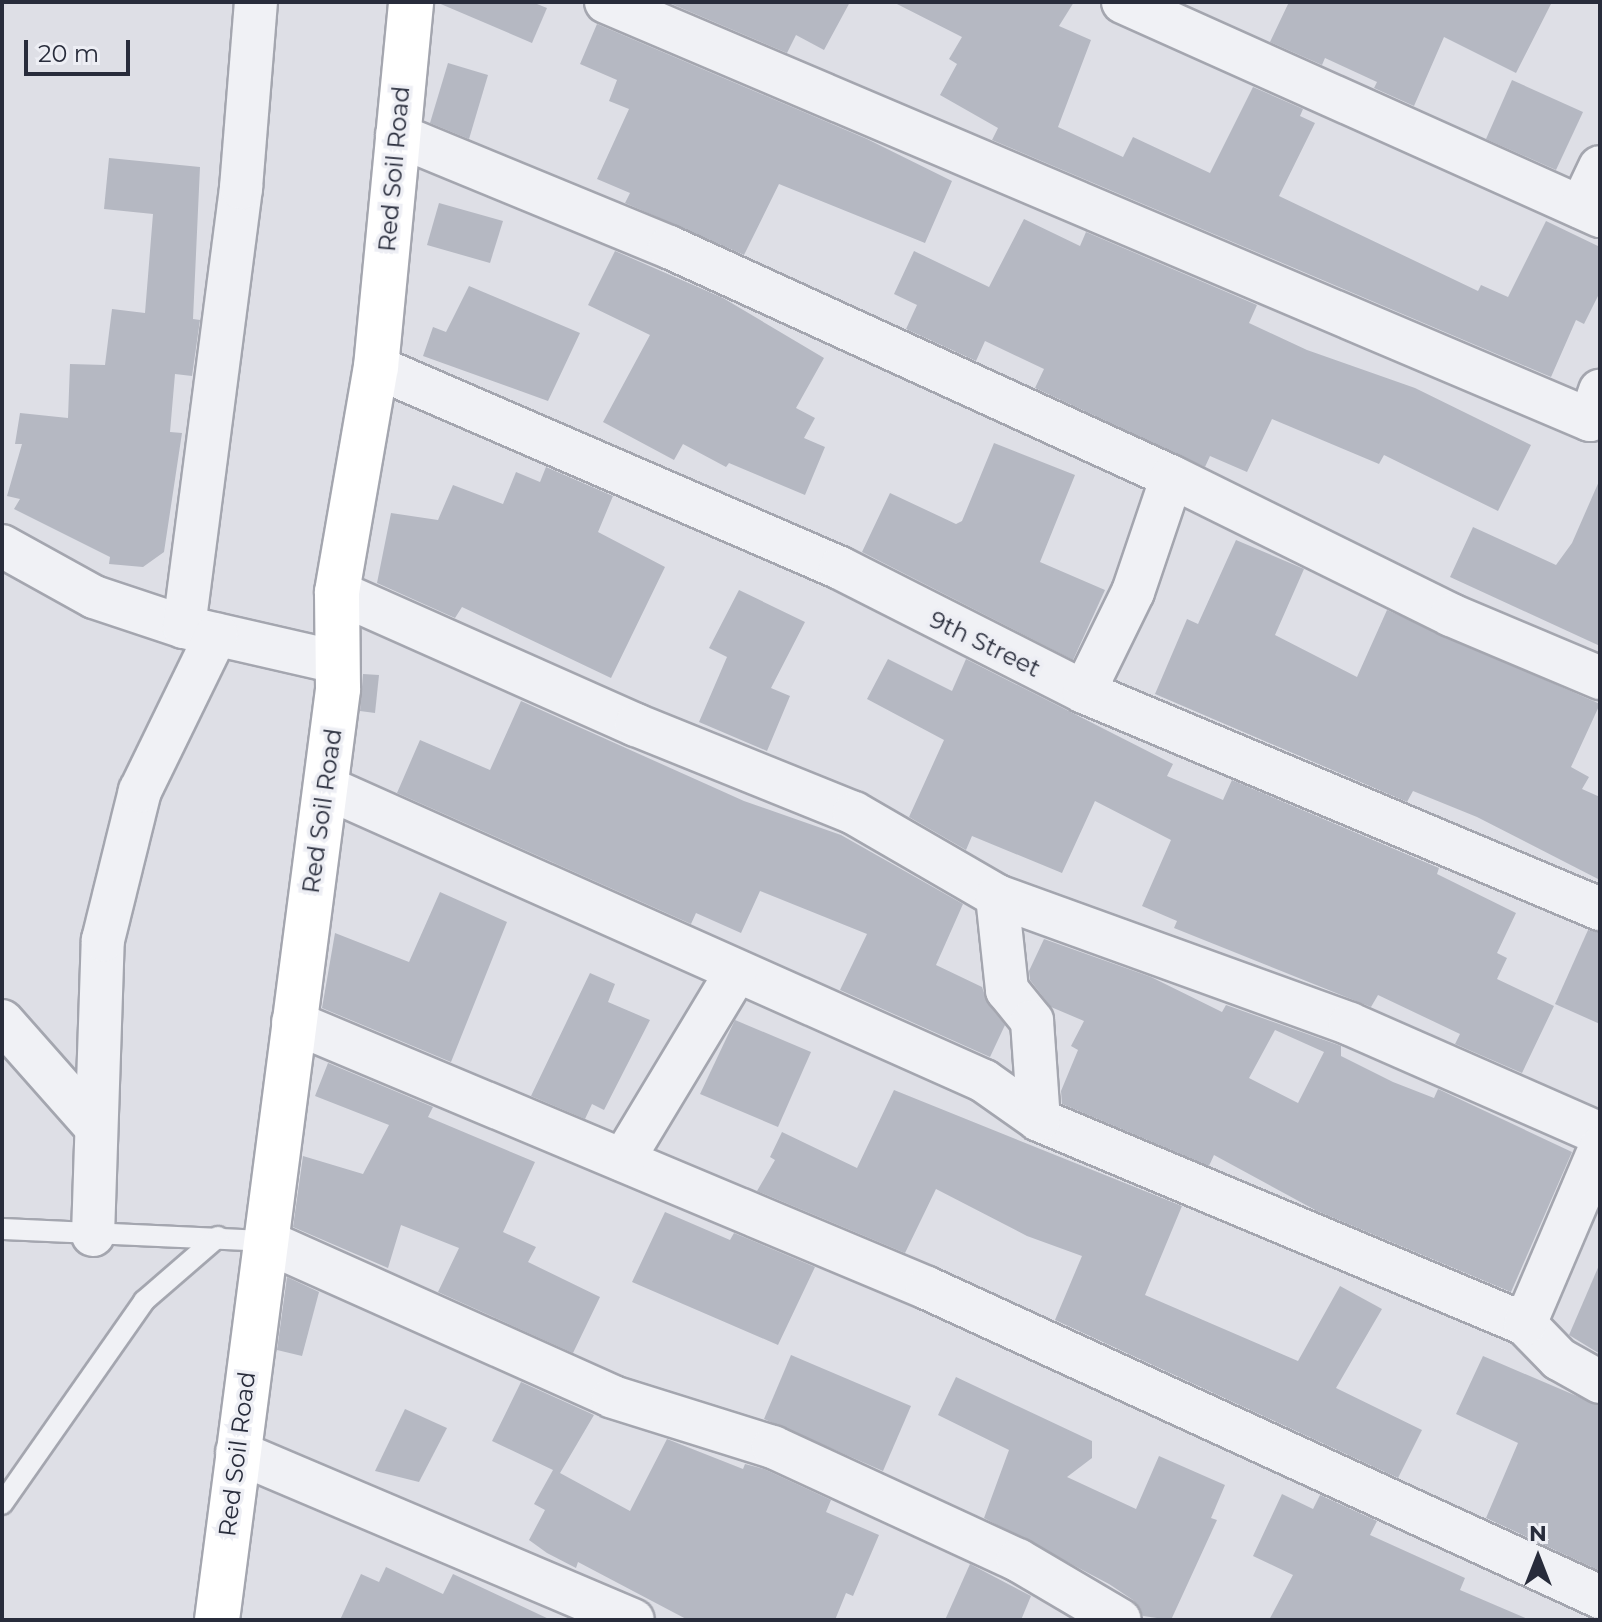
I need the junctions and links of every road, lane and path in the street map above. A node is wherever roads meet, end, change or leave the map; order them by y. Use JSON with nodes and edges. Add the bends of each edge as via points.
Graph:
{"nodes":[{"id":1,"x":256,"y":2,"type":"edge"},
{"id":2,"x":411,"y":2,"type":"edge"},
{"id":3,"x":606,"y":2,"type":"edge"},
{"id":4,"x":1123,"y":2,"type":"edge"},
{"id":5,"x":397,"y":135,"type":"junction"},
{"id":6,"x":1600,"y":167,"type":"edge"},
{"id":7,"x":1591,"y":212,"type":"edge"},
{"id":8,"x":376,"y":367,"type":"junction"},
{"id":9,"x":1597,"y":412,"type":"edge"},
{"id":10,"x":1172,"y":477,"type":"junction"},
{"id":11,"x":2,"y":546,"type":"edge"},
{"id":12,"x":337,"y":592,"type":"junction"},
{"id":13,"x":200,"y":631,"type":"junction"},
{"id":14,"x":337,"y":662,"type":"junction"},
{"id":15,"x":1600,"y":678,"type":"edge"},
{"id":16,"x":1084,"y":692,"type":"junction"},
{"id":17,"x":325,"y":787,"type":"junction"},
{"id":18,"x":997,"y":896,"type":"junction"},
{"id":19,"x":1600,"y":909,"type":"edge"},
{"id":20,"x":735,"y":974,"type":"junction"},
{"id":21,"x":2,"y":1021,"type":"edge"},
{"id":22,"x":293,"y":1022,"type":"junction"},
{"id":23,"x":1039,"y":1120,"type":"junction"},
{"id":24,"x":94,"y":1125,"type":"junction"},
{"id":25,"x":1600,"y":1134,"type":"edge"},
{"id":26,"x":1600,"y":1148,"type":"edge"},
{"id":27,"x":623,"y":1160,"type":"junction"},
{"id":28,"x":2,"y":1229,"type":"edge"},
{"id":29,"x":93,"y":1235,"type":"junction"},
{"id":30,"x":218,"y":1237,"type":"junction"},
{"id":31,"x":265,"y":1241,"type":"junction"},
{"id":32,"x":1525,"y":1324,"type":"junction"},
{"id":33,"x":1600,"y":1382,"type":"edge"},
{"id":34,"x":237,"y":1452,"type":"junction"},
{"id":35,"x":2,"y":1504,"type":"edge"},
{"id":36,"x":1600,"y":1597,"type":"edge"},
{"id":37,"x":217,"y":1620,"type":"edge"},
{"id":38,"x":633,"y":1620,"type":"edge"},
{"id":39,"x":1119,"y":1620,"type":"edge"}],
"edges":[{"from":1,"to":13,"type":"street"},
{"from":2,"to":5,"type":"street","name":"Red Soil Road"},
{"from":3,"to":9,"type":"street"},
{"from":4,"to":7,"type":"street"},
{"from":5,"to":8,"type":"street","name":"Red Soil Road"},
{"from":5,"to":10,"type":"street","via":[[669,247]]},
{"from":6,"to":7,"type":"street"},
{"from":8,"to":12,"type":"street","name":"Red Soil Road"},
{"from":8,"to":16,"type":"street","name":"9th Street","via":[[840,568]]},
{"from":10,"to":15,"type":"street","via":[[1451,615]]},
{"from":10,"to":16,"type":"street","via":[[1133,592]]},
{"from":11,"to":13,"type":"street","via":[[94,597]]},
{"from":12,"to":14,"type":"street","name":"Red Soil Road"},
{"from":12,"to":18,"type":"street","via":[[636,725],[854,813]]},
{"from":13,"to":14,"type":"street"},
{"from":13,"to":24,"type":"street","via":[[140,791],[106,925]]},
{"from":14,"to":17,"type":"street","name":"Red Soil Road"},
{"from":16,"to":19,"type":"street","name":"9th Street"},
{"from":17,"to":20,"type":"street"},
{"from":17,"to":22,"type":"street","name":"Red Soil Road"},
{"from":18,"to":23,"type":"street","via":[[1007,990],[1032,1021]]},
{"from":18,"to":25,"type":"street","via":[[1350,1024]]},
{"from":20,"to":23,"type":"street","via":[[984,1081]]},
{"from":20,"to":27,"type":"street"},
{"from":21,"to":24,"type":"street"},
{"from":22,"to":27,"type":"street"},
{"from":22,"to":31,"type":"street","name":"Red Soil Road"},
{"from":23,"to":32,"type":"street"},
{"from":24,"to":29,"type":"street"},
{"from":26,"to":32,"type":"street"},
{"from":27,"to":36,"type":"street","via":[[927,1288]]},
{"from":28,"to":29,"type":"lane"},
{"from":29,"to":30,"type":"lane"},
{"from":30,"to":31,"type":"lane"},
{"from":30,"to":35,"type":"lane","via":[[144,1301]]},
{"from":31,"to":34,"type":"street","name":"Red Soil Road"},
{"from":31,"to":39,"type":"street","via":[[613,1397],[773,1447],[1018,1560]]},
{"from":32,"to":33,"type":"street","via":[[1559,1359]]},
{"from":34,"to":37,"type":"street","name":"Red Soil Road"},
{"from":34,"to":38,"type":"street"}]}
